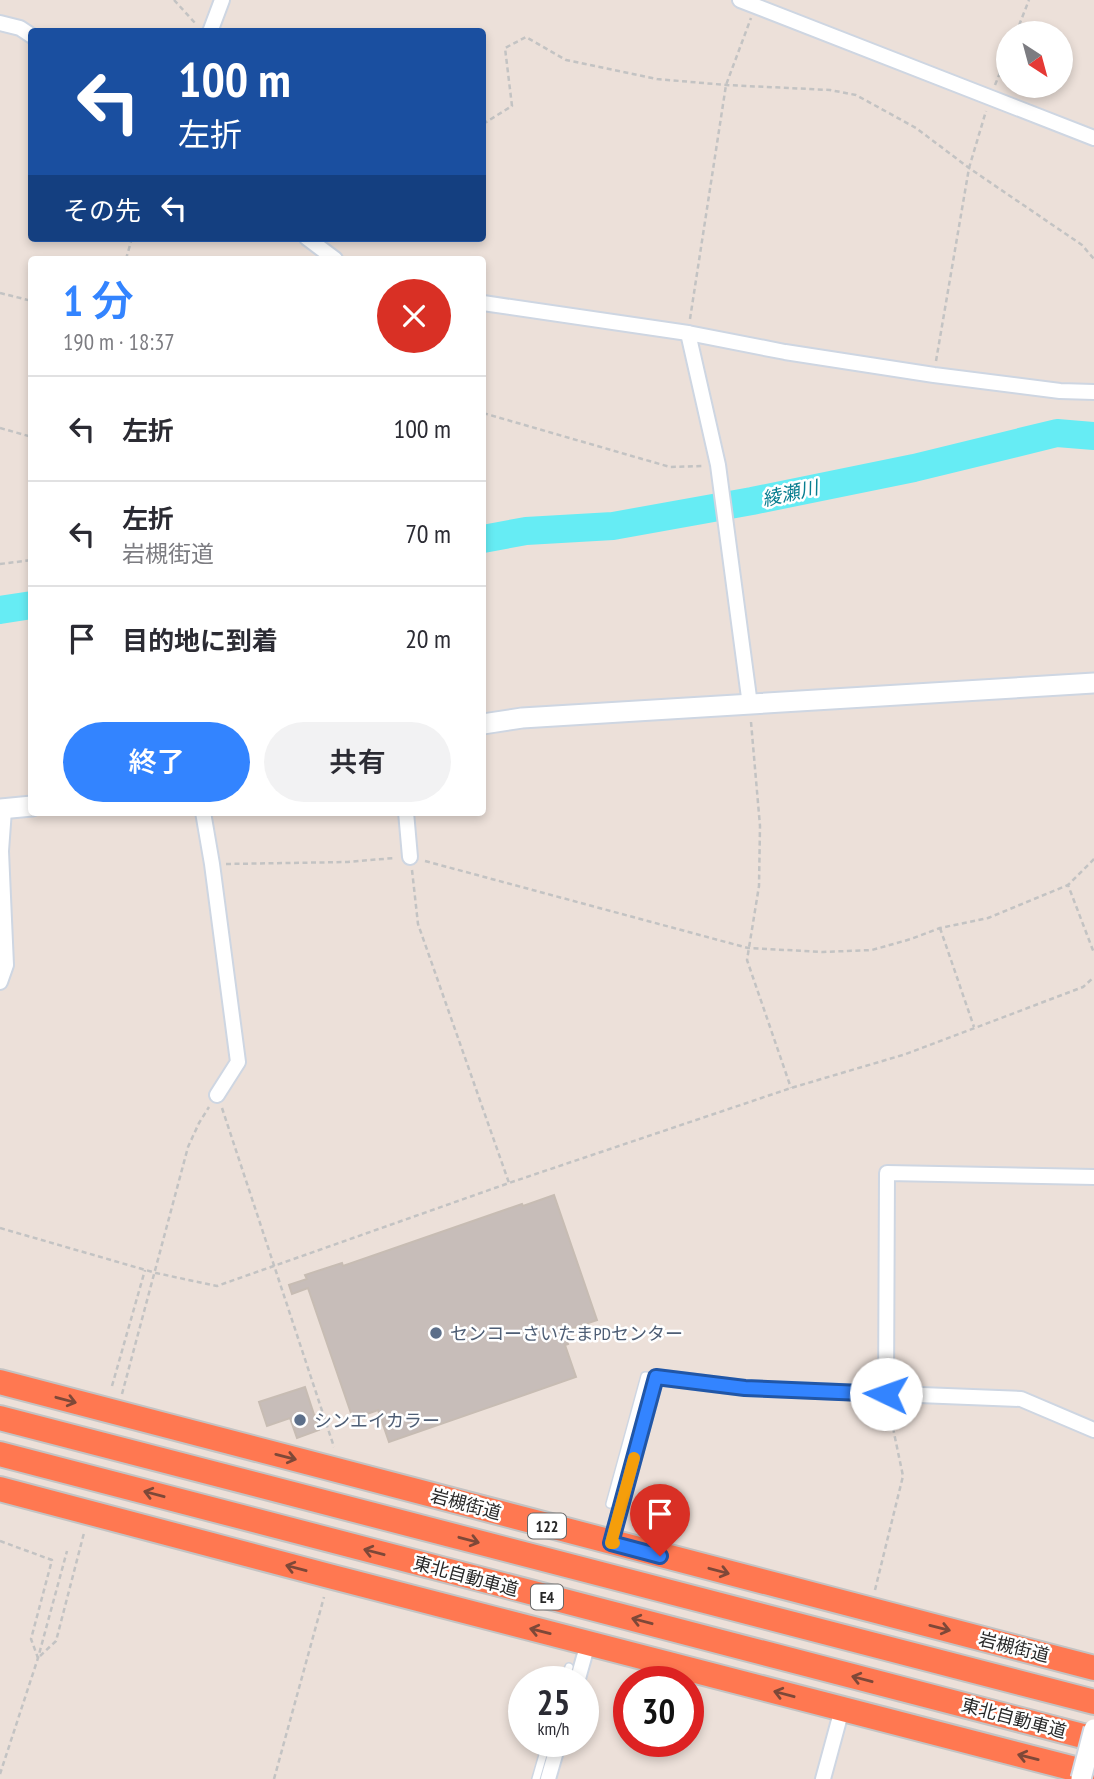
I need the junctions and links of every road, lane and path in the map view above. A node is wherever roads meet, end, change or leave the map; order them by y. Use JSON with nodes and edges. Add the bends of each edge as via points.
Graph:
{"nodes":[{"id":1,"x":174,"y":0,"type":"edge"},
{"id":2,"x":222,"y":0,"type":"edge"},
{"id":3,"x":740,"y":0,"type":"edge"},
{"id":4,"x":1029,"y":0,"type":"edge"},
{"id":5,"x":756,"y":6,"type":"junction"},
{"id":6,"x":1021,"y":21,"type":"edge"},
{"id":7,"x":0,"y":23,"type":"edge"},
{"id":8,"x":199,"y":28,"type":"edge"},
{"id":9,"x":212,"y":28,"type":"edge"},
{"id":10,"x":28,"y":33,"type":"edge"},
{"id":11,"x":996,"y":84,"type":"edge"},
{"id":12,"x":726,"y":85,"type":"junction"},
{"id":13,"x":991,"y":97,"type":"junction"},
{"id":14,"x":486,"y":122,"type":"edge"},
{"id":15,"x":1094,"y":138,"type":"edge"},
{"id":16,"x":969,"y":168,"type":"junction"},
{"id":17,"x":312,"y":242,"type":"edge"},
{"id":18,"x":331,"y":256,"type":"edge"},
{"id":19,"x":1094,"y":259,"type":"edge"},
{"id":20,"x":0,"y":293,"type":"edge"},
{"id":21,"x":28,"y":300,"type":"edge"},
{"id":22,"x":486,"y":303,"type":"edge"},
{"id":23,"x":688,"y":333,"type":"junction"},
{"id":24,"x":934,"y":375,"type":"junction"},
{"id":25,"x":1094,"y":392,"type":"edge"},
{"id":26,"x":486,"y":415,"type":"edge"},
{"id":27,"x":0,"y":428,"type":"edge"},
{"id":28,"x":28,"y":436,"type":"edge"},
{"id":29,"x":718,"y":465,"type":"junction"},
{"id":30,"x":28,"y":560,"type":"edge"},
{"id":31,"x":0,"y":564,"type":"edge"},
{"id":32,"x":1094,"y":683,"type":"edge"},
{"id":33,"x":750,"y":705,"type":"junction"},
{"id":34,"x":486,"y":724,"type":"edge"},
{"id":35,"x":28,"y":806,"type":"edge"},
{"id":36,"x":2,"y":809,"type":"edge"},
{"id":37,"x":204,"y":816,"type":"edge"},
{"id":38,"x":406,"y":816,"type":"edge"},
{"id":39,"x":410,"y":857,"type":"junction"},
{"id":40,"x":1094,"y":859,"type":"edge"},
{"id":41,"x":212,"y":864,"type":"junction"},
{"id":42,"x":1068,"y":885,"type":"junction"},
{"id":43,"x":940,"y":928,"type":"junction"},
{"id":44,"x":748,"y":948,"type":"junction"},
{"id":45,"x":1094,"y":953,"type":"edge"},
{"id":46,"x":1094,"y":977,"type":"edge"},
{"id":47,"x":0,"y":982,"type":"edge"},
{"id":48,"x":974,"y":1027,"type":"junction"},
{"id":49,"x":791,"y":1088,"type":"junction"},
{"id":50,"x":217,"y":1095,"type":"junction"},
{"id":51,"x":1094,"y":1177,"type":"edge"},
{"id":52,"x":509,"y":1183,"type":"junction"},
{"id":53,"x":0,"y":1228,"type":"edge"},
{"id":54,"x":276,"y":1267,"type":"junction"},
{"id":55,"x":145,"y":1270,"type":"junction"},
{"id":56,"x":156,"y":1273,"type":"junction"},
{"id":57,"x":656,"y":1377,"type":"junction"},
{"id":58,"x":0,"y":1382,"type":"edge"},
{"id":59,"x":112,"y":1386,"type":"dead end"},
{"id":60,"x":886,"y":1394,"type":"junction"},
{"id":61,"x":117,"y":1413,"type":"junction"},
{"id":62,"x":0,"y":1418,"type":"edge"},
{"id":63,"x":1094,"y":1430,"type":"edge"},
{"id":64,"x":0,"y":1454,"type":"edge"},
{"id":65,"x":351,"y":1474,"type":"junction"},
{"id":66,"x":0,"y":1489,"type":"edge"},
{"id":67,"x":610,"y":1504,"type":"dead end"},
{"id":68,"x":89,"y":1512,"type":"junction"},
{"id":69,"x":0,"y":1541,"type":"edge"},
{"id":70,"x":611,"y":1543,"type":"junction"},
{"id":71,"x":67,"y":1551,"type":"dead end"},
{"id":72,"x":329,"y":1576,"type":"junction"},
{"id":73,"x":870,"y":1611,"type":"junction"},
{"id":74,"x":588,"y":1643,"type":"junction"},
{"id":75,"x":38,"y":1658,"type":"junction"},
{"id":76,"x":582,"y":1666,"type":"edge"},
{"id":77,"x":1094,"y":1668,"type":"edge"},
{"id":78,"x":1094,"y":1702,"type":"edge"},
{"id":79,"x":842,"y":1709,"type":"junction"},
{"id":80,"x":1094,"y":1728,"type":"edge"},
{"id":81,"x":1094,"y":1739,"type":"edge"},
{"id":82,"x":542,"y":1757,"type":"edge"},
{"id":83,"x":554,"y":1757,"type":"edge"},
{"id":84,"x":0,"y":1774,"type":"edge"},
{"id":85,"x":1094,"y":1774,"type":"edge"},
{"id":86,"x":274,"y":1779,"type":"edge"},
{"id":87,"x":536,"y":1779,"type":"edge"},
{"id":88,"x":548,"y":1779,"type":"edge"},
{"id":89,"x":823,"y":1779,"type":"edge"},
{"id":90,"x":1081,"y":1779,"type":"edge"}],
"edges":[{"from":1,"to":8,"type":"path"},
{"from":2,"to":9,"type":"street"},
{"from":3,"to":5,"type":"street"},
{"from":4,"to":6,"type":"path"},
{"from":5,"to":12,"type":"path"},
{"from":5,"to":13,"type":"street"},
{"from":7,"to":10,"type":"street"},
{"from":11,"to":13,"type":"path"},
{"from":12,"to":14,"type":"path","via":[[657,79],[566,60],[526,37],[505,48],[512,106]]},
{"from":12,"to":16,"type":"path","via":[[856,94],[916,128]]},
{"from":12,"to":23,"type":"path"},
{"from":13,"to":15,"type":"street"},
{"from":13,"to":16,"type":"path"},
{"from":16,"to":19,"type":"path","via":[[1082,245]]},
{"from":16,"to":24,"type":"path"},
{"from":17,"to":18,"type":"street"},
{"from":20,"to":21,"type":"path"},
{"from":22,"to":23,"type":"street"},
{"from":23,"to":24,"type":"street"},
{"from":23,"to":29,"type":"street"},
{"from":24,"to":25,"type":"street"},
{"from":26,"to":29,"type":"path","via":[[670,467]]},
{"from":27,"to":28,"type":"path"},
{"from":29,"to":33,"type":"street"},
{"from":30,"to":31,"type":"path"},
{"from":32,"to":33,"type":"street"},
{"from":33,"to":34,"type":"street"},
{"from":33,"to":44,"type":"path","via":[[760,826],[759,886]]},
{"from":35,"to":36,"type":"street"},
{"from":36,"to":47,"type":"street","via":[[6,965]]},
{"from":37,"to":41,"type":"street"},
{"from":38,"to":39,"type":"street"},
{"from":39,"to":41,"type":"path"},
{"from":39,"to":44,"type":"path"},
{"from":39,"to":52,"type":"path","via":[[418,924]]},
{"from":40,"to":42,"type":"path"},
{"from":41,"to":50,"type":"street","via":[[238,1062]]},
{"from":42,"to":43,"type":"path","via":[[988,918]]},
{"from":42,"to":45,"type":"path"},
{"from":43,"to":44,"type":"path","via":[[872,950]]},
{"from":43,"to":48,"type":"path"},
{"from":44,"to":49,"type":"path","via":[[747,960]]},
{"from":46,"to":48,"type":"path","via":[[1083,987]]},
{"from":48,"to":49,"type":"path","via":[[906,1054]]},
{"from":49,"to":52,"type":"path"},
{"from":50,"to":54,"type":"path"},
{"from":50,"to":56,"type":"path","via":[[188,1147]]},
{"from":51,"to":60,"type":"street","via":[[887,1173]]},
{"from":52,"to":54,"type":"path"},
{"from":53,"to":55,"type":"path"},
{"from":54,"to":56,"type":"path","via":[[217,1286]]},
{"from":54,"to":65,"type":"path","via":[[334,1447]]},
{"from":55,"to":56,"type":"path"},
{"from":55,"to":59,"type":"path"},
{"from":56,"to":61,"type":"path"},
{"from":57,"to":60,"type":"street","via":[[745,1388]]},
{"from":57,"to":67,"type":"lane","via":[[645,1376]]},
{"from":57,"to":70,"type":"street"},
{"from":58,"to":61,"type":"highway","name":"岩槻街道","number":"122","one_way":true},
{"from":60,"to":63,"type":"street","via":[[1021,1399]]},
{"from":60,"to":73,"type":"path","via":[[903,1476]]},
{"from":61,"to":65,"type":"highway","name":"岩槻街道","number":"122","one_way":true},
{"from":62,"to":78,"type":"highway","name":"東北自動車道","number":"E4","one_way":true},
{"from":81,"to":64,"type":"highway","name":"東北自動車道","number":"E4","one_way":true},
{"from":65,"to":70,"type":"highway","name":"岩槻街道","number":"122"},
{"from":66,"to":68,"type":"highway"},
{"from":72,"to":68,"type":"highway","one_way":true},
{"from":68,"to":75,"type":"path","via":[[55,1641]]},
{"from":69,"to":75,"type":"path","via":[[52,1559],[31,1639]]},
{"from":70,"to":73,"type":"highway","name":"岩槻街道","number":"122","one_way":true},
{"from":71,"to":75,"type":"path"},
{"from":74,"to":72,"type":"highway","one_way":true},
{"from":72,"to":86,"type":"path"},
{"from":73,"to":77,"type":"highway","name":"岩槻街道","number":"122","one_way":true},
{"from":74,"to":76,"type":"street"},
{"from":79,"to":74,"type":"highway","one_way":true},
{"from":75,"to":84,"type":"path"},
{"from":85,"to":79,"type":"highway","one_way":true},
{"from":79,"to":89,"type":"street"},
{"from":80,"to":90,"type":"street","bridge":true},
{"from":82,"to":87,"type":"lane"},
{"from":83,"to":88,"type":"street"}]}
